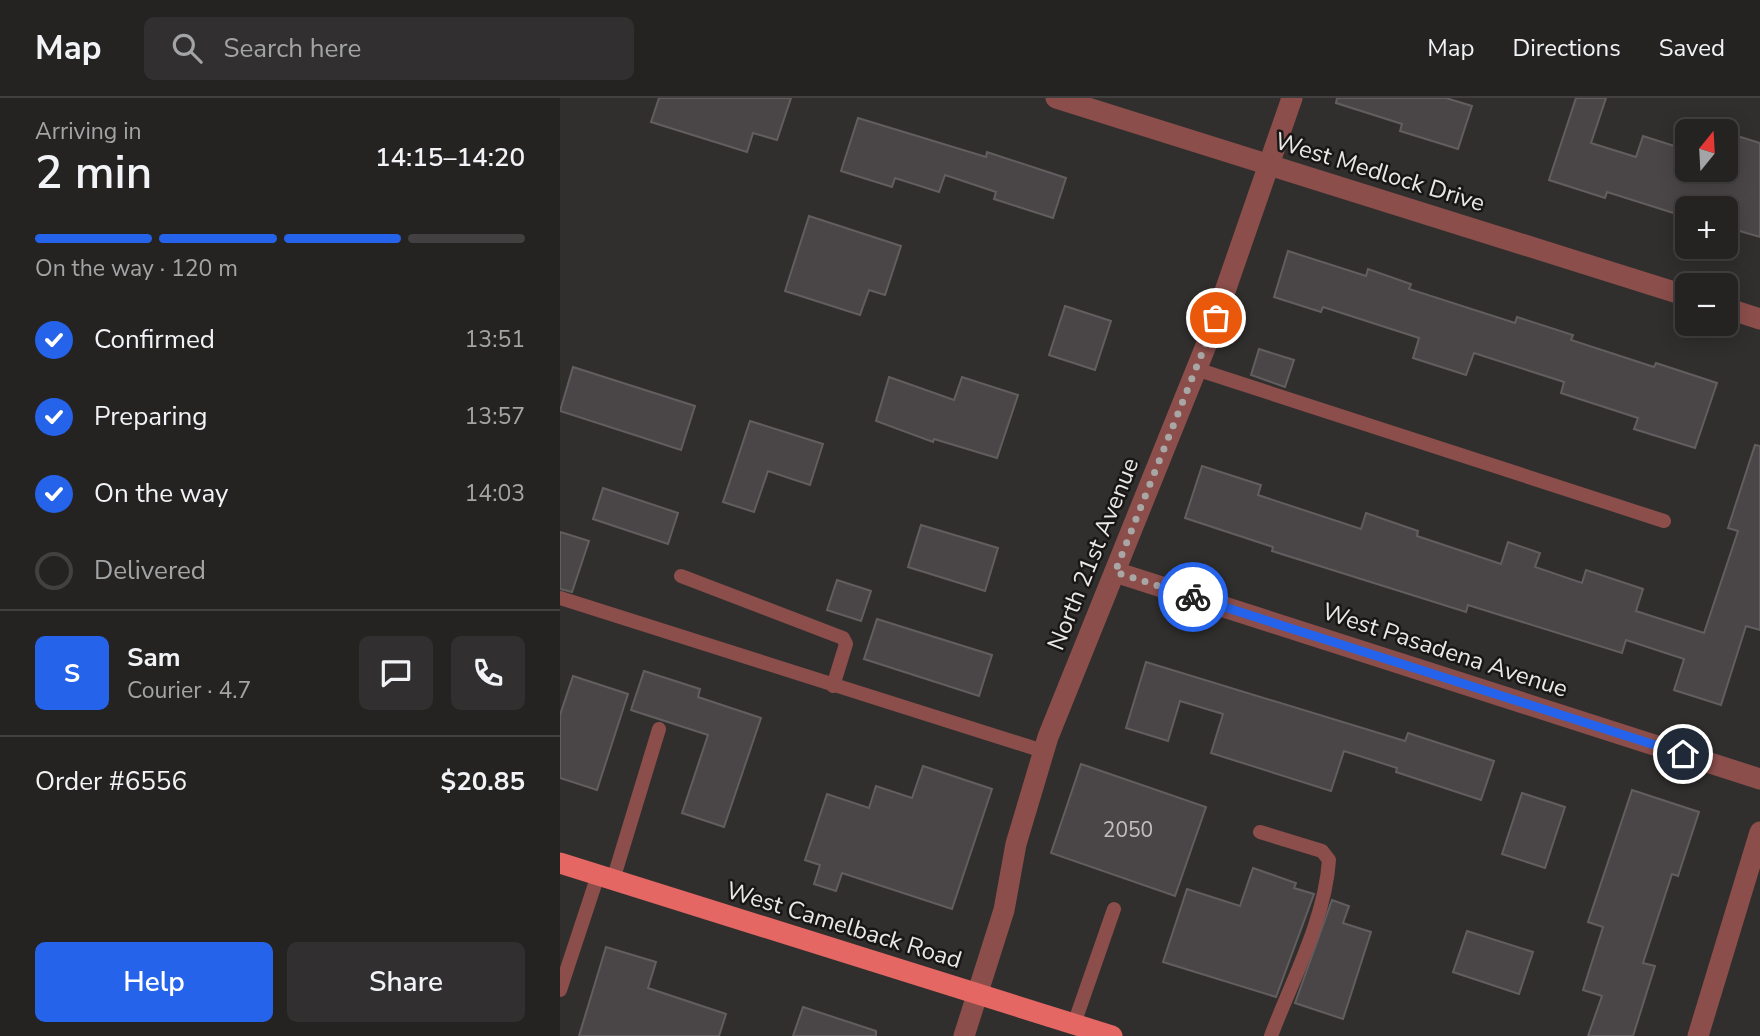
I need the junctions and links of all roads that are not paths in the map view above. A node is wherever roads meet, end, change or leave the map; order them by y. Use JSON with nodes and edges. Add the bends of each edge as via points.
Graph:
{"nodes":[{"id":1,"x":1056,"y":98,"type":"edge"},
{"id":2,"x":1292,"y":98,"type":"edge"},
{"id":3,"x":1270,"y":165,"type":"junction"},
{"id":4,"x":1675,"y":292,"type":"edge"},
{"id":5,"x":1738,"y":312,"type":"edge"},
{"id":6,"x":1760,"y":319,"type":"edge"},
{"id":7,"x":1196,"y":369,"type":"junction"},
{"id":8,"x":1664,"y":521,"type":"dead end"},
{"id":9,"x":1115,"y":572,"type":"junction"},
{"id":10,"x":681,"y":576,"type":"dead end"},
{"id":11,"x":560,"y":598,"type":"edge"},
{"id":12,"x":833,"y":685,"type":"junction"},
{"id":13,"x":659,"y":729,"type":"dead end"},
{"id":14,"x":1044,"y":751,"type":"junction"},
{"id":15,"x":1760,"y":779,"type":"edge"},
{"id":16,"x":1260,"y":832,"type":"dead end"},
{"id":17,"x":1760,"y":832,"type":"edge"},
{"id":18,"x":560,"y":863,"type":"edge"},
{"id":19,"x":605,"y":877,"type":"junction"},
{"id":20,"x":1114,"y":909,"type":"dead end"},
{"id":21,"x":560,"y":990,"type":"edge"},
{"id":22,"x":977,"y":994,"type":"junction"},
{"id":23,"x":1074,"y":1024,"type":"junction"},
{"id":24,"x":964,"y":1036,"type":"edge"},
{"id":25,"x":1112,"y":1036,"type":"edge"},
{"id":26,"x":1271,"y":1036,"type":"edge"},
{"id":27,"x":1698,"y":1036,"type":"edge"}],
"edges":[{"from":1,"to":3,"type":"street","name":"West Medlock Drive"},
{"from":2,"to":3,"type":"street","name":"North 21st Avenue"},
{"from":3,"to":4,"type":"street","name":"West Medlock Drive"},
{"from":3,"to":7,"type":"street","name":"North 21st Avenue"},
{"from":5,"to":6,"type":"street"},
{"from":7,"to":8,"type":"lane"},
{"from":7,"to":9,"type":"street","name":"North 21st Avenue"},
{"from":9,"to":14,"type":"street","name":"North 21st Avenue"},
{"from":9,"to":15,"type":"street","name":"West Pasadena Avenue"},
{"from":10,"to":12,"type":"lane","via":[[843,638],[846,644]]},
{"from":11,"to":12,"type":"lane"},
{"from":12,"to":14,"type":"lane"},
{"from":13,"to":19,"type":"lane"},
{"from":14,"to":22,"type":"street","name":"North 21st Avenue","via":[[1016,844],[1004,910]]},
{"from":16,"to":26,"type":"lane","via":[[1322,851],[1329,860],[1308,943]]},
{"from":17,"to":27,"type":"street"},
{"from":18,"to":19,"type":"main road","name":"West Camelback Road"},
{"from":19,"to":21,"type":"lane"},
{"from":19,"to":22,"type":"main road","name":"West Camelback Road"},
{"from":20,"to":23,"type":"lane"},
{"from":22,"to":23,"type":"main road","name":"West Camelback Road"},
{"from":22,"to":24,"type":"street","name":"North 21st Avenue"},
{"from":23,"to":25,"type":"main road","name":"West Camelback Road"}]}
